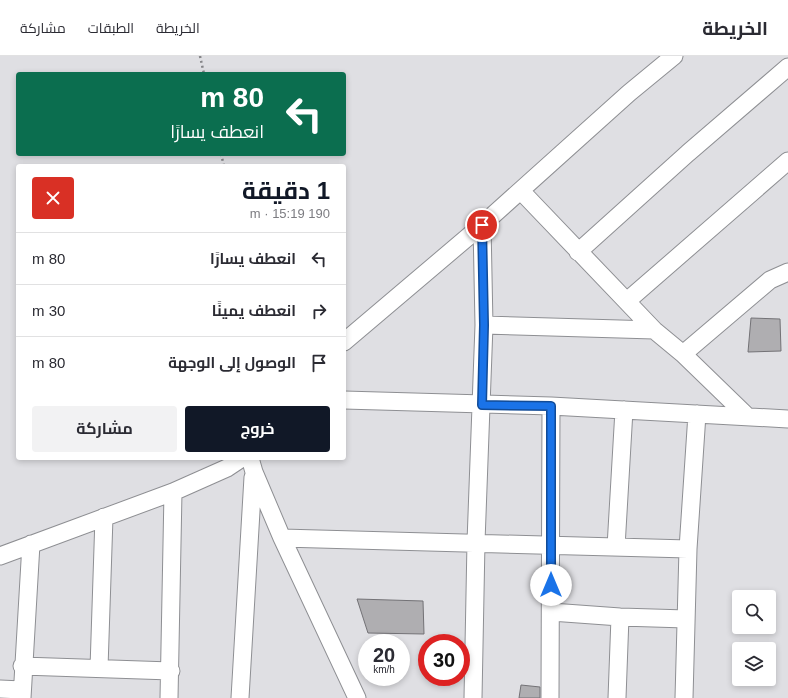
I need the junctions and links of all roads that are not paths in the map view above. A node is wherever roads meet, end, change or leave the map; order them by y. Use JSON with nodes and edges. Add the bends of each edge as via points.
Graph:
{"nodes":[{"id":1,"x":674,"y":56,"type":"edge"},
{"id":2,"x":778,"y":56,"type":"edge"},
{"id":3,"x":788,"y":67,"type":"edge"},
{"id":4,"x":788,"y":161,"type":"edge"},
{"id":5,"x":521,"y":191,"type":"junction"},
{"id":6,"x":482,"y":225,"type":"junction"},
{"id":7,"x":578,"y":252,"type":"junction"},
{"id":8,"x":788,"y":272,"type":"edge"},
{"id":9,"x":627,"y":301,"type":"junction"},
{"id":10,"x":484,"y":325,"type":"junction"},
{"id":11,"x":654,"y":330,"type":"junction"},
{"id":12,"x":346,"y":340,"type":"edge"},
{"id":13,"x":683,"y":354,"type":"junction"},
{"id":14,"x":346,"y":400,"type":"edge"},
{"id":15,"x":482,"y":405,"type":"junction"},
{"id":16,"x":551,"y":406,"type":"junction"},
{"id":17,"x":624,"y":410,"type":"junction"},
{"id":18,"x":697,"y":414,"type":"junction"},
{"id":19,"x":748,"y":417,"type":"junction"},
{"id":20,"x":788,"y":419,"type":"edge"},
{"id":21,"x":239,"y":460,"type":"edge"},
{"id":22,"x":252,"y":465,"type":"edge"},
{"id":23,"x":173,"y":492,"type":"junction"},
{"id":24,"x":104,"y":516,"type":"junction"},
{"id":25,"x":282,"y":538,"type":"junction"},
{"id":26,"x":476,"y":542,"type":"junction"},
{"id":27,"x":31,"y":544,"type":"junction"},
{"id":28,"x":551,"y":544,"type":"junction"},
{"id":29,"x":616,"y":547,"type":"junction"},
{"id":30,"x":688,"y":549,"type":"junction"},
{"id":31,"x":0,"y":556,"type":"edge"},
{"id":32,"x":551,"y":612,"type":"junction"},
{"id":33,"x":620,"y":617,"type":"junction"},
{"id":34,"x":686,"y":619,"type":"junction"},
{"id":35,"x":22,"y":666,"type":"junction"},
{"id":36,"x":99,"y":668,"type":"junction"},
{"id":37,"x":171,"y":671,"type":"junction"},
{"id":38,"x":0,"y":689,"type":"edge"},
{"id":39,"x":22,"y":694,"type":"edge"},
{"id":40,"x":169,"y":698,"type":"edge"},
{"id":41,"x":240,"y":698,"type":"edge"},
{"id":42,"x":357,"y":698,"type":"edge"},
{"id":43,"x":473,"y":698,"type":"edge"},
{"id":44,"x":550,"y":698,"type":"edge"},
{"id":45,"x":617,"y":698,"type":"edge"},
{"id":46,"x":684,"y":698,"type":"edge"}],
"edges":[{"from":1,"to":5,"type":"street"},
{"from":2,"to":3,"type":"street"},
{"from":3,"to":7,"type":"street"},
{"from":4,"to":9,"type":"street"},
{"from":5,"to":6,"type":"street"},
{"from":5,"to":7,"type":"street"},
{"from":6,"to":10,"type":"street"},
{"from":6,"to":12,"type":"street"},
{"from":7,"to":9,"type":"street"},
{"from":8,"to":13,"type":"street","via":[[770,280]]},
{"from":9,"to":11,"type":"street"},
{"from":10,"to":11,"type":"street"},
{"from":10,"to":15,"type":"street"},
{"from":11,"to":13,"type":"street"},
{"from":13,"to":19,"type":"street"},
{"from":14,"to":15,"type":"street"},
{"from":15,"to":16,"type":"street"},
{"from":15,"to":26,"type":"street"},
{"from":16,"to":17,"type":"street"},
{"from":16,"to":28,"type":"street"},
{"from":17,"to":18,"type":"street"},
{"from":17,"to":29,"type":"street"},
{"from":18,"to":19,"type":"street"},
{"from":18,"to":30,"type":"street"},
{"from":19,"to":20,"type":"street"},
{"from":21,"to":23,"type":"street"},
{"from":22,"to":25,"type":"street"},
{"from":22,"to":41,"type":"street"},
{"from":23,"to":24,"type":"street"},
{"from":23,"to":37,"type":"street"},
{"from":24,"to":27,"type":"street"},
{"from":24,"to":36,"type":"street"},
{"from":25,"to":26,"type":"street"},
{"from":25,"to":42,"type":"street"},
{"from":26,"to":28,"type":"street"},
{"from":26,"to":43,"type":"street"},
{"from":27,"to":31,"type":"street"},
{"from":27,"to":35,"type":"street"},
{"from":28,"to":29,"type":"street"},
{"from":28,"to":32,"type":"street"},
{"from":29,"to":30,"type":"street"},
{"from":30,"to":34,"type":"street"},
{"from":32,"to":33,"type":"street"},
{"from":32,"to":44,"type":"street"},
{"from":33,"to":34,"type":"street"},
{"from":33,"to":45,"type":"street"},
{"from":34,"to":46,"type":"street"},
{"from":35,"to":36,"type":"street"},
{"from":35,"to":39,"type":"street"},
{"from":36,"to":37,"type":"street"},
{"from":37,"to":40,"type":"street"},
{"from":38,"to":39,"type":"street"}]}
